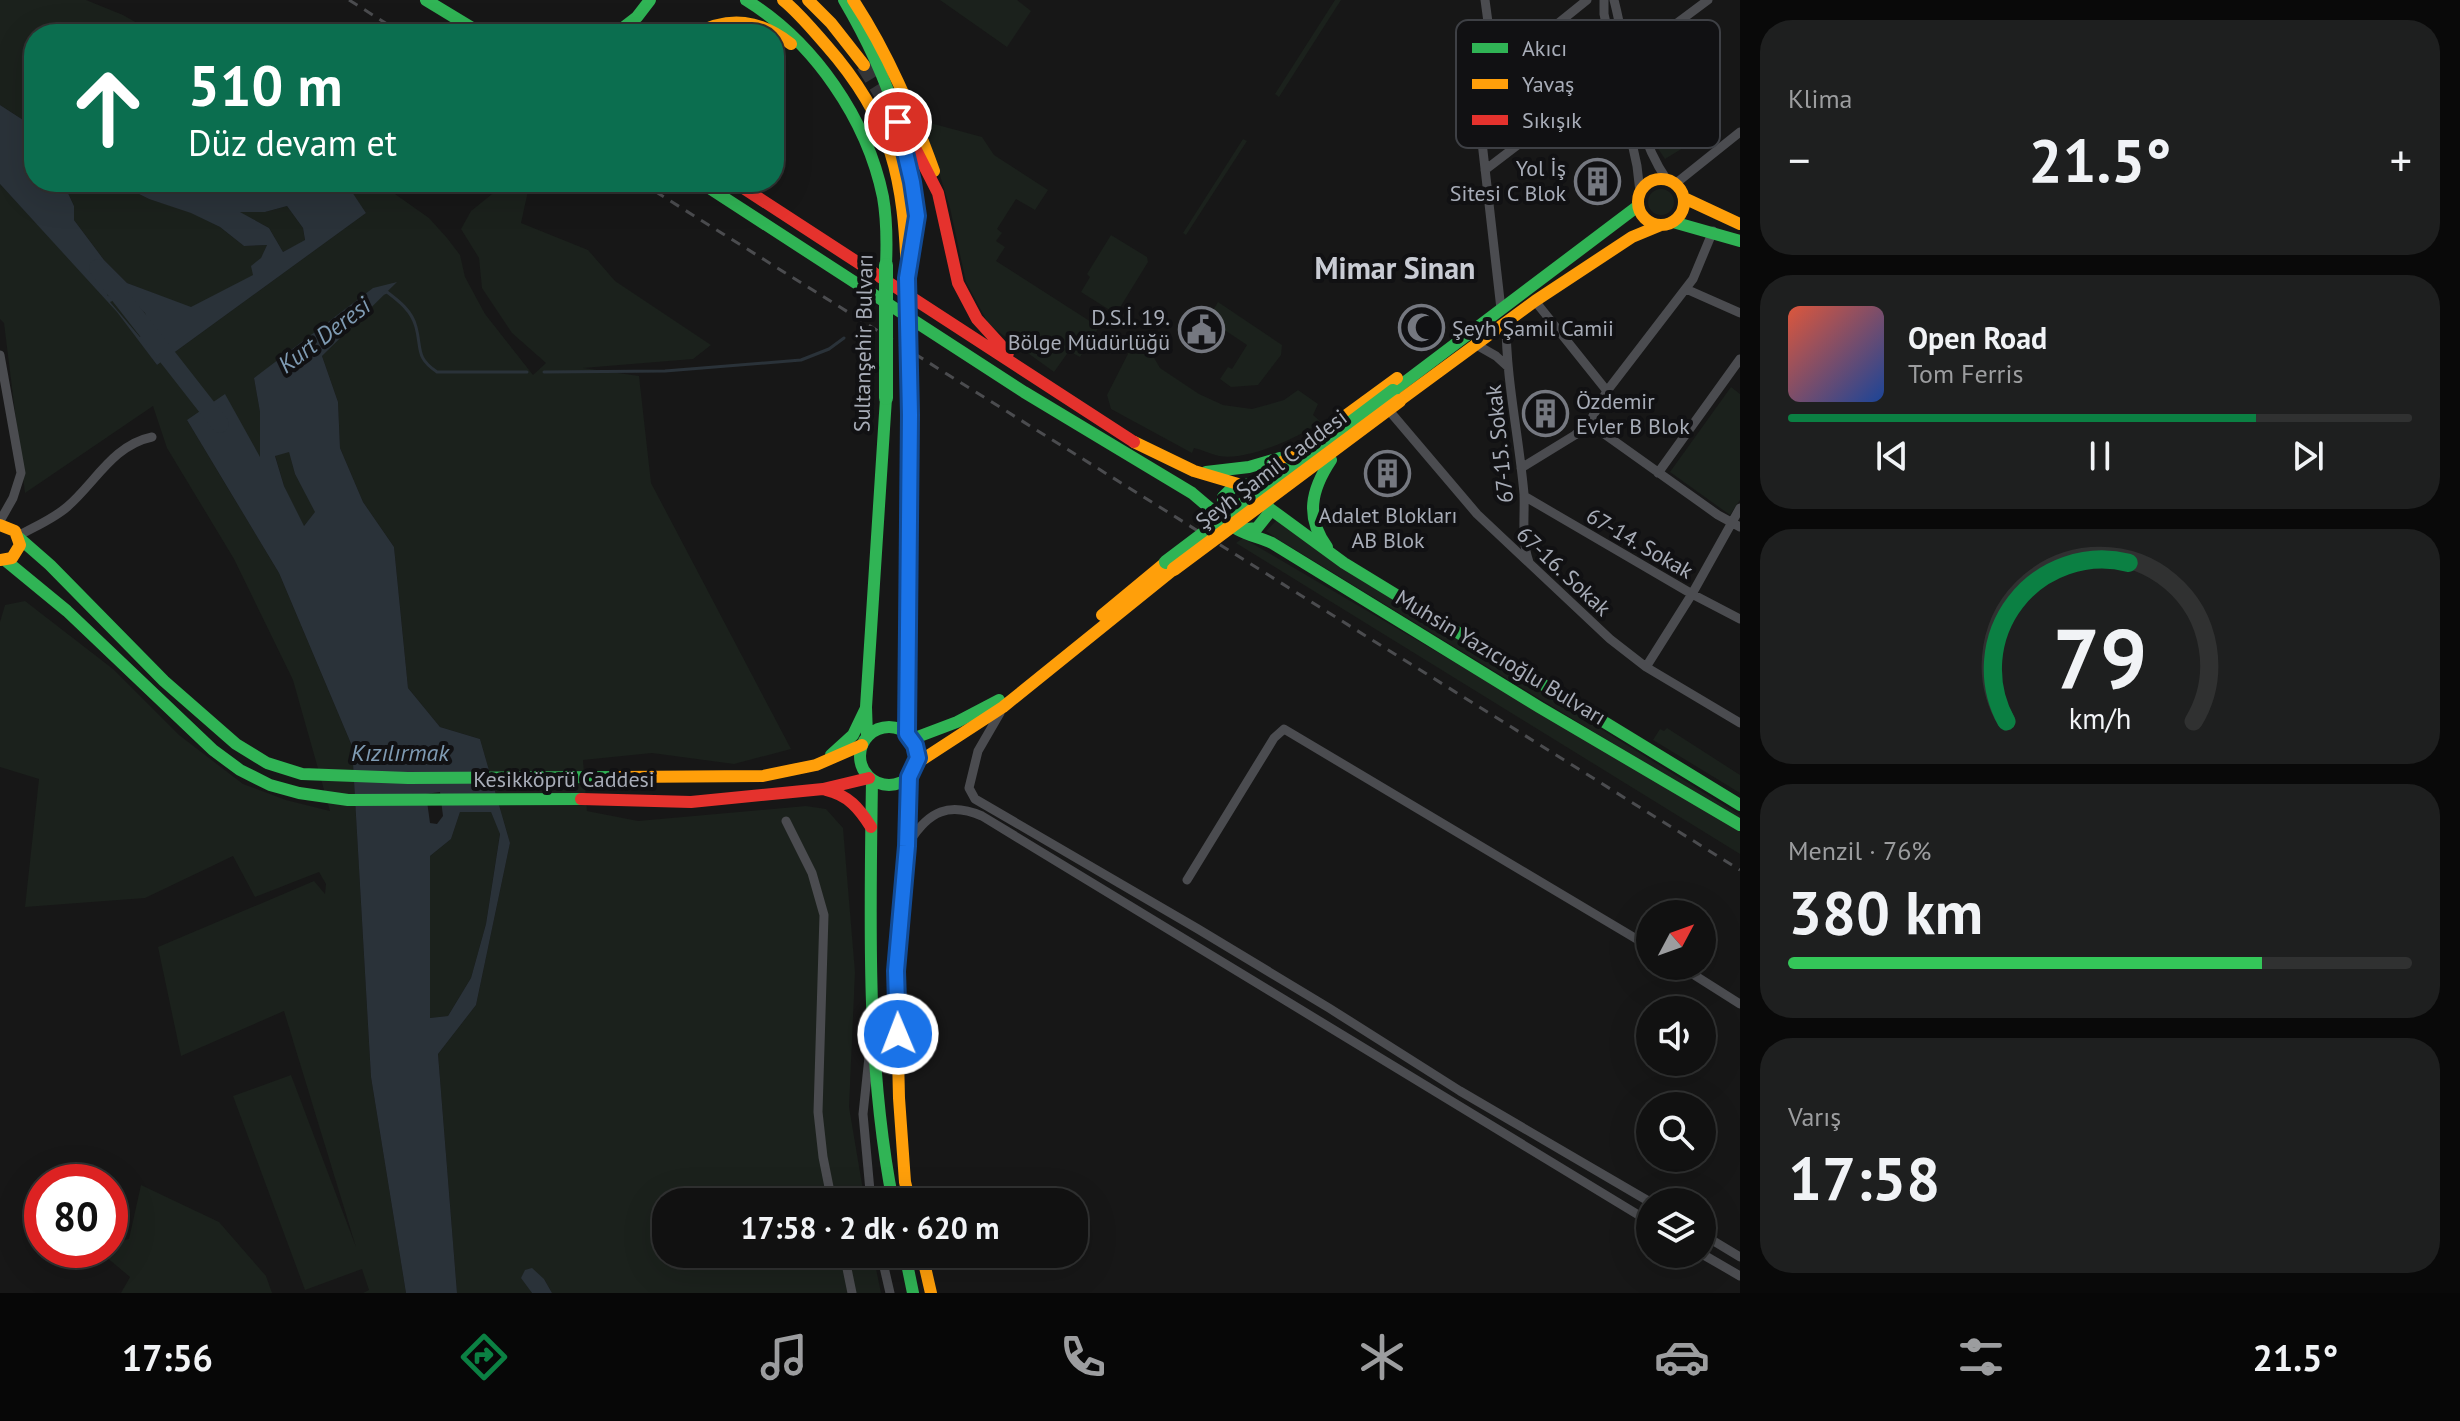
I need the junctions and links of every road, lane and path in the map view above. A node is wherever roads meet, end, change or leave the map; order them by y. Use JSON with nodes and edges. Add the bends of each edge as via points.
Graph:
{"nodes":[{"id":1,"x":426,"y":0,"type":"edge"},
{"id":2,"x":650,"y":0,"type":"edge"},
{"id":3,"x":746,"y":0,"type":"edge"},
{"id":4,"x":783,"y":0,"type":"edge"},
{"id":5,"x":808,"y":0,"type":"edge"},
{"id":6,"x":844,"y":0,"type":"edge"},
{"id":7,"x":853,"y":0,"type":"edge"},
{"id":8,"x":1485,"y":0,"type":"edge"},
{"id":9,"x":1586,"y":0,"type":"edge"},
{"id":10,"x":1604,"y":0,"type":"edge"},
{"id":11,"x":1614,"y":0,"type":"edge"},
{"id":12,"x":1708,"y":0,"type":"edge"},
{"id":13,"x":1488,"y":20,"type":"edge"},
{"id":14,"x":1561,"y":20,"type":"edge"},
{"id":15,"x":1605,"y":20,"type":"edge"},
{"id":16,"x":1618,"y":20,"type":"edge"},
{"id":17,"x":1681,"y":20,"type":"edge"},
{"id":18,"x":466,"y":24,"type":"edge"},
{"id":19,"x":628,"y":24,"type":"edge"},
{"id":20,"x":722,"y":24,"type":"edge"},
{"id":21,"x":756,"y":24,"type":"edge"},
{"id":22,"x":782,"y":24,"type":"edge"},
{"id":23,"x":784,"y":26,"type":"edge"},
{"id":24,"x":784,"y":38,"type":"edge"},
{"id":25,"x":864,"y":65,"type":"tunnel mouth"},
{"id":26,"x":836,"y":90,"type":"junction"},
{"id":27,"x":1740,"y":132,"type":"edge"},
{"id":28,"x":914,"y":146,"type":"dead end"},
{"id":29,"x":1720,"y":146,"type":"edge"},
{"id":30,"x":1483,"y":148,"type":"edge"},
{"id":31,"x":1514,"y":148,"type":"edge"},
{"id":32,"x":1633,"y":148,"type":"edge"},
{"id":33,"x":1649,"y":148,"type":"edge"},
{"id":34,"x":1718,"y":148,"type":"edge"},
{"id":35,"x":1485,"y":170,"type":"junction"},
{"id":36,"x":1671,"y":182,"type":"junction"},
{"id":37,"x":715,"y":192,"type":"edge"},
{"id":38,"x":749,"y":192,"type":"edge"},
{"id":39,"x":1684,"y":198,"type":"junction"},
{"id":40,"x":1639,"y":199,"type":"junction"},
{"id":41,"x":1667,"y":224,"type":"junction"},
{"id":42,"x":1740,"y":224,"type":"edge"},
{"id":43,"x":1713,"y":231,"type":"junction"},
{"id":44,"x":1740,"y":241,"type":"edge"},
{"id":45,"x":907,"y":278,"type":"junction"},
{"id":46,"x":958,"y":283,"type":"junction"},
{"id":47,"x":1686,"y":289,"type":"junction"},
{"id":48,"x":1535,"y":301,"type":"junction"},
{"id":49,"x":1740,"y":313,"type":"edge"},
{"id":50,"x":1504,"y":315,"type":"junction"},
{"id":51,"x":1466,"y":346,"type":"junction"},
{"id":52,"x":0,"y":355,"type":"edge"},
{"id":53,"x":1740,"y":359,"type":"edge"},
{"id":54,"x":1508,"y":367,"type":"junction"},
{"id":55,"x":1032,"y":376,"type":"junction"},
{"id":56,"x":2,"y":388,"type":"edge"},
{"id":57,"x":1607,"y":391,"type":"junction"},
{"id":58,"x":1395,"y":402,"type":"junction"},
{"id":59,"x":1589,"y":423,"type":"junction"},
{"id":60,"x":152,"y":437,"type":"dead end"},
{"id":61,"x":1298,"y":450,"type":"junction"},
{"id":62,"x":1331,"y":460,"type":"junction"},
{"id":63,"x":1521,"y":468,"type":"junction"},
{"id":64,"x":1194,"y":471,"type":"junction"},
{"id":65,"x":1658,"y":473,"type":"junction"},
{"id":66,"x":1245,"y":484,"type":"junction"},
{"id":67,"x":1524,"y":496,"type":"junction"},
{"id":68,"x":13,"y":498,"type":"junction"},
{"id":69,"x":0,"y":500,"type":"edge"},
{"id":70,"x":1269,"y":506,"type":"junction"},
{"id":71,"x":1740,"y":508,"type":"edge"},
{"id":72,"x":1225,"y":521,"type":"junction"},
{"id":73,"x":0,"y":523,"type":"edge"},
{"id":74,"x":1735,"y":525,"type":"edge"},
{"id":75,"x":1239,"y":530,"type":"junction"},
{"id":76,"x":18,"y":536,"type":"junction"},
{"id":77,"x":2,"y":562,"type":"edge"},
{"id":78,"x":1344,"y":563,"type":"junction"},
{"id":79,"x":1170,"y":565,"type":"junction"},
{"id":80,"x":1530,"y":565,"type":"junction"},
{"id":81,"x":1692,"y":594,"type":"junction"},
{"id":82,"x":1740,"y":619,"type":"edge"},
{"id":83,"x":1646,"y":667,"type":"junction"},
{"id":84,"x":866,"y":707,"type":"junction"},
{"id":85,"x":1003,"y":707,"type":"junction"},
{"id":86,"x":1740,"y":723,"type":"edge"},
{"id":87,"x":909,"y":736,"type":"junction"},
{"id":88,"x":864,"y":741,"type":"junction"},
{"id":89,"x":917,"y":763,"type":"junction"},
{"id":90,"x":819,"y":764,"type":"junction"},
{"id":91,"x":909,"y":777,"type":"junction"},
{"id":92,"x":871,"y":779,"type":"junction"},
{"id":93,"x":823,"y":789,"type":"junction"},
{"id":94,"x":1740,"y":805,"type":"edge"},
{"id":95,"x":786,"y":821,"type":"dead end"},
{"id":96,"x":1004,"y":824,"type":"junction"},
{"id":97,"x":1740,"y":825,"type":"edge"},
{"id":98,"x":871,"y":828,"type":"junction"},
{"id":99,"x":907,"y":846,"type":"junction"},
{"id":100,"x":1187,"y":880,"type":"dead end"},
{"id":101,"x":1636,"y":939,"type":"edge"},
{"id":102,"x":1702,"y":980,"type":"edge"},
{"id":103,"x":873,"y":994,"type":"junction"},
{"id":104,"x":1740,"y":1004,"type":"edge"},
{"id":105,"x":829,"y":1188,"type":"edge"},
{"id":106,"x":868,"y":1188,"type":"edge"},
{"id":107,"x":890,"y":1188,"type":"edge"},
{"id":108,"x":906,"y":1188,"type":"edge"},
{"id":109,"x":1636,"y":1194,"type":"edge"},
{"id":110,"x":1636,"y":1213,"type":"edge"},
{"id":111,"x":1716,"y":1242,"type":"edge"},
{"id":112,"x":1740,"y":1257,"type":"edge"},
{"id":113,"x":1716,"y":1262,"type":"edge"},
{"id":114,"x":847,"y":1268,"type":"edge"},
{"id":115,"x":884,"y":1268,"type":"edge"},
{"id":116,"x":908,"y":1268,"type":"edge"},
{"id":117,"x":925,"y":1268,"type":"edge"},
{"id":118,"x":1740,"y":1276,"type":"edge"},
{"id":119,"x":852,"y":1293,"type":"edge"},
{"id":120,"x":890,"y":1293,"type":"edge"},
{"id":121,"x":913,"y":1293,"type":"edge"},
{"id":122,"x":931,"y":1293,"type":"edge"}],
"edges":[{"from":1,"to":18,"type":"main road"},
{"from":2,"to":19,"type":"main road"},
{"from":3,"to":22,"type":"main road","name":"Sultanşehir Bulvarı"},
{"from":4,"to":45,"type":"main road","name":"Sultanşehir Bulvarı","via":[[861,87],[884,131],[904,209]]},
{"from":5,"to":25,"type":"main road"},
{"from":6,"to":45,"type":"main road","via":[[876,60],[905,145],[917,216]]},
{"from":7,"to":46,"type":"main road","via":[[871,25],[923,141],[944,199]]},
{"from":8,"to":13,"type":"street"},
{"from":9,"to":14,"type":"street"},
{"from":10,"to":15,"type":"street"},
{"from":11,"to":16,"type":"street"},
{"from":12,"to":17,"type":"street"},
{"from":20,"to":21,"type":"main road","via":[[738,19]]},
{"from":23,"to":26,"type":"main road","name":"Sultanşehir Bulvarı"},
{"from":24,"to":26,"type":"main road"},
{"from":26,"to":84,"type":"main road","name":"Sultanşehir Bulvarı","bridge":true,"via":[[882,189],[888,247],[886,398]]},
{"from":27,"to":29,"type":"street"},
{"from":28,"to":46,"type":"main road","via":[[938,193]]},
{"from":30,"to":35,"type":"street","name":"67-15. Sokak"},
{"from":31,"to":35,"type":"street"},
{"from":32,"to":40,"type":"street"},
{"from":33,"to":36,"type":"street"},
{"from":34,"to":36,"type":"street"},
{"from":35,"to":50,"type":"street","name":"67-15. Sokak"},
{"from":36,"to":39,"type":"main road"},
{"from":36,"to":40,"type":"main road","via":[[1652,181]]},
{"from":37,"to":72,"type":"main road","name":"Muhsin Yazıcıoğlu Bulvarı","via":[[1024,392],[1192,493]]},
{"from":38,"to":55,"type":"main road"},
{"from":39,"to":41,"type":"main road","via":[[1682,211]]},
{"from":39,"to":42,"type":"main road"},
{"from":40,"to":41,"type":"main road","via":[[1647,220]]},
{"from":40,"to":50,"type":"main road","name":"Şeyh Şamil Caddesi"},
{"from":41,"to":43,"type":"main road"},
{"from":41,"to":48,"type":"main road","name":"Şeyh Şamil Caddesi","via":[[1632,237]]},
{"from":43,"to":44,"type":"main road"},
{"from":43,"to":47,"type":"street"},
{"from":45,"to":87,"type":"main road","name":"Sultanşehir Bulvarı","bridge":true},
{"from":46,"to":55,"type":"main road","via":[[977,319]]},
{"from":47,"to":49,"type":"street"},
{"from":47,"to":57,"type":"street"},
{"from":48,"to":50,"type":"main road","name":"Şeyh Şamil Caddesi"},
{"from":48,"to":57,"type":"street"},
{"from":50,"to":51,"type":"main road","name":"Şeyh Şamil Caddesi"},
{"from":50,"to":54,"type":"street","name":"67-15. Sokak"},
{"from":51,"to":54,"type":"street","name":"67-15. Sokak","via":[[1496,356]]},
{"from":51,"to":58,"type":"main road","name":"Şeyh Şamil Caddesi"},
{"from":51,"to":61,"type":"main road","via":[[1427,356]]},
{"from":52,"to":56,"type":"street"},
{"from":53,"to":65,"type":"street"},
{"from":54,"to":63,"type":"street","name":"67-15. Sokak"},
{"from":55,"to":64,"type":"main road","via":[[1136,443]]},
{"from":56,"to":68,"type":"street","via":[[21,473]]},
{"from":57,"to":59,"type":"street"},
{"from":58,"to":62,"type":"main road"},
{"from":58,"to":79,"type":"main road","name":"Şeyh Şamil Caddesi","bridge":true},
{"from":58,"to":80,"type":"street","name":"67-16. Sokak","via":[[1477,514]]},
{"from":59,"to":63,"type":"street"},
{"from":59,"to":65,"type":"street"},
{"from":60,"to":76,"type":"street","via":[[110,460],[63,510]]},
{"from":61,"to":64,"type":"main road","via":[[1249,467]]},
{"from":61,"to":66,"type":"main road"},
{"from":62,"to":70,"type":"main road"},
{"from":62,"to":78,"type":"main road","via":[[1312,493],[1312,521],[1321,540]]},
{"from":63,"to":67,"type":"street","name":"67-15. Sokak"},
{"from":64,"to":66,"type":"main road"},
{"from":65,"to":74,"type":"street"},
{"from":66,"to":70,"type":"main road","name":"Muhsin Yazıcıoğlu Bulvarı","via":[[1263,491]]},
{"from":66,"to":72,"type":"main road","via":[[1223,497]]},
{"from":67,"to":80,"type":"street","name":"67-15. Sokak"},
{"from":67,"to":81,"type":"street","name":"67-14. Sokak"},
{"from":68,"to":69,"type":"street"},
{"from":68,"to":73,"type":"street"},
{"from":70,"to":75,"type":"main road","via":[[1261,525]]},
{"from":70,"to":78,"type":"main road","name":"Muhsin Yazıcıoğlu Bulvarı"},
{"from":71,"to":74,"type":"street"},
{"from":72,"to":75,"type":"main road","name":"Muhsin Yazıcıoğlu Bulvarı"},
{"from":73,"to":76,"type":"main road","name":"Kesikköprü Caddesi"},
{"from":74,"to":81,"type":"street"},
{"from":75,"to":97,"type":"main road","name":"Muhsin Yazıcıoğlu Bulvarı","via":[[1272,543]]},
{"from":76,"to":77,"type":"main road","via":[[18,551]]},
{"from":76,"to":90,"type":"main road","name":"Kesikköprü Caddesi","via":[[164,681],[236,744],[267,763],[302,774],[763,776]]},
{"from":77,"to":93,"type":"main road","name":"Kesikköprü Caddesi","via":[[43,588],[229,761],[268,784],[306,795],[348,800],[691,802]]},
{"from":78,"to":94,"type":"main road","name":"Muhsin Yazıcıoğlu Bulvarı"},
{"from":79,"to":85,"type":"main road","name":"Şeyh Şamil Caddesi"},
{"from":79,"to":87,"type":"main road","name":"Şeyh Şamil Caddesi","via":[[1000,700],[957,722]]},
{"from":80,"to":83,"type":"street","name":"67-16. Sokak"},
{"from":81,"to":82,"type":"street","name":"67-14. Sokak"},
{"from":81,"to":83,"type":"street"},
{"from":83,"to":86,"type":"street","name":"67-16. Sokak"},
{"from":84,"to":88,"type":"main road","name":"Sultanşehir Bulvarı"},
{"from":84,"to":90,"type":"main road","via":[[848,742]]},
{"from":85,"to":89,"type":"main road","name":"Şeyh Şamil Caddesi"},
{"from":85,"to":96,"type":"street","via":[[978,751],[969,788]]},
{"from":87,"to":88,"type":"main road","via":[[887,727]]},
{"from":87,"to":89,"type":"main road","name":"Sultanşehir Bulvarı"},
{"from":88,"to":90,"type":"main road","name":"Kesikköprü Caddesi"},
{"from":88,"to":92,"type":"main road","name":"Sultanşehir Bulvarı","via":[[860,762]]},
{"from":89,"to":91,"type":"main road"},
{"from":91,"to":92,"type":"main road","via":[[892,785]]},
{"from":91,"to":99,"type":"main road"},
{"from":92,"to":93,"type":"main road","name":"Kesikköprü Caddesi"},
{"from":92,"to":98,"type":"main road","name":"Sultanşehir Bulvarı"},
{"from":93,"to":98,"type":"main road","via":[[847,796]]},
{"from":95,"to":105,"type":"street","via":[[812,873],[824,915],[818,1112]]},
{"from":96,"to":99,"type":"street","via":[[969,810],[943,810],[918,828]]},
{"from":96,"to":109,"type":"street","via":[[1211,936]]},
{"from":96,"to":110,"type":"street"},
{"from":98,"to":103,"type":"main road","name":"Sultanşehir Bulvarı"},
{"from":99,"to":108,"type":"main road","via":[[896,971]]},
{"from":100,"to":101,"type":"street","via":[[1284,729]]},
{"from":102,"to":104,"type":"street"},
{"from":103,"to":106,"type":"street","via":[[863,1114]]},
{"from":103,"to":107,"type":"main road","name":"Sultanşehir Bulvarı","via":[[877,1086]]},
{"from":111,"to":112,"type":"street"},
{"from":113,"to":118,"type":"street"},
{"from":114,"to":119,"type":"street"},
{"from":115,"to":120,"type":"street"},
{"from":116,"to":121,"type":"main road"},
{"from":117,"to":122,"type":"main road"}]}
